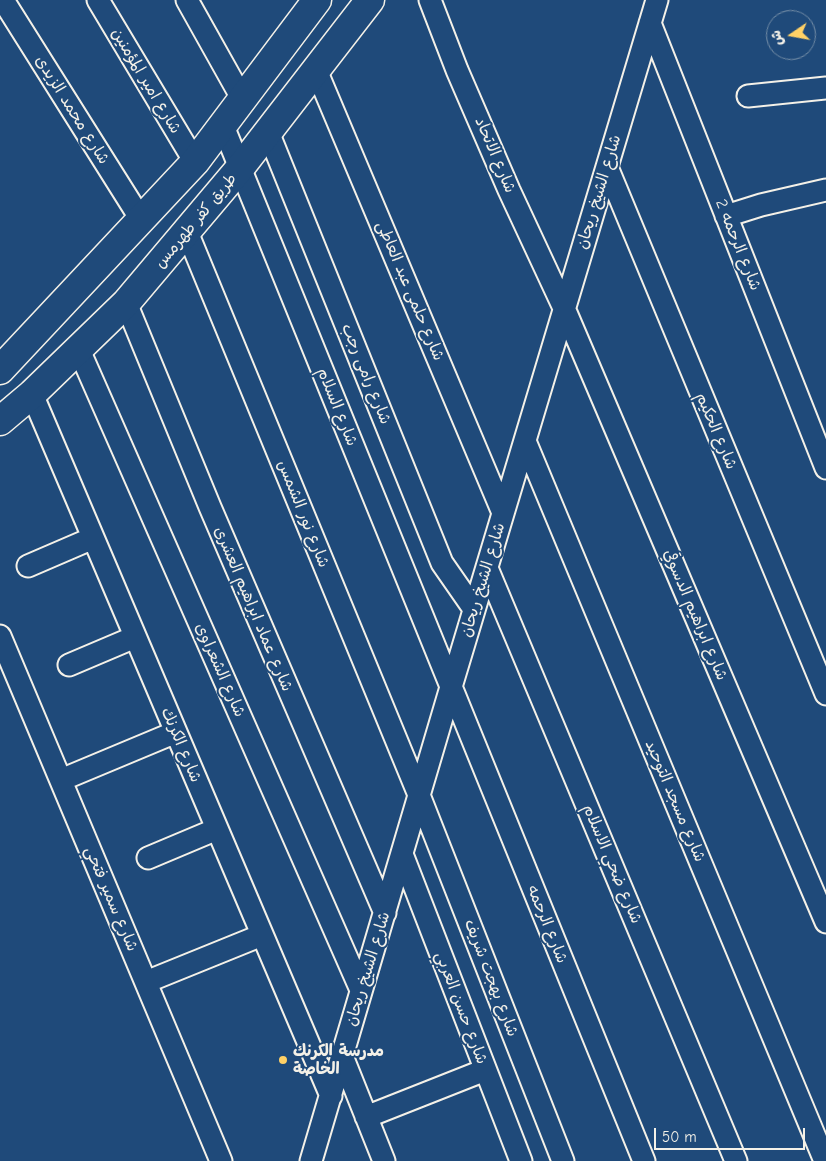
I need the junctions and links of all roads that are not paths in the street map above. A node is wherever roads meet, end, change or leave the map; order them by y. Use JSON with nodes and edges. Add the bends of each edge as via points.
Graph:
{"nodes":[{"id":1,"x":3,"y":0,"type":"edge"},
{"id":2,"x":98,"y":0,"type":"edge"},
{"id":3,"x":187,"y":0,"type":"edge"},
{"id":4,"x":317,"y":0,"type":"edge"},
{"id":5,"x":370,"y":0,"type":"edge"},
{"id":6,"x":430,"y":0,"type":"edge"},
{"id":7,"x":656,"y":0,"type":"edge"},
{"id":8,"x":650,"y":23,"type":"junction"},
{"id":9,"x":316,"y":70,"type":"junction"},
{"id":10,"x":826,"y":88,"type":"edge"},
{"id":11,"x":748,"y":96,"type":"dead end"},
{"id":12,"x":244,"y":100,"type":"junction"},
{"id":13,"x":223,"y":126,"type":"junction"},
{"id":14,"x":268,"y":132,"type":"junction"},
{"id":15,"x":195,"y":162,"type":"junction"},
{"id":16,"x":607,"y":167,"type":"junction"},
{"id":17,"x":240,"y":168,"type":"junction"},
{"id":18,"x":826,"y":190,"type":"edge"},
{"id":19,"x":726,"y":216,"type":"junction"},
{"id":20,"x":142,"y":221,"type":"junction"},
{"id":21,"x":188,"y":232,"type":"junction"},
{"id":22,"x":126,"y":303,"type":"junction"},
{"id":23,"x":564,"y":308,"type":"junction"},
{"id":24,"x":79,"y":350,"type":"junction"},
{"id":25,"x":0,"y":370,"type":"edge"},
{"id":26,"x":32,"y":394,"type":"junction"},
{"id":27,"x":0,"y":421,"type":"edge"},
{"id":28,"x":525,"y":441,"type":"junction"},
{"id":29,"x":826,"y":468,"type":"edge"},
{"id":30,"x":503,"y":513,"type":"junction"},
{"id":31,"x":93,"y":538,"type":"junction"},
{"id":32,"x":28,"y":566,"type":"dead end"},
{"id":33,"x":487,"y":568,"type":"junction"},
{"id":34,"x":474,"y":609,"type":"junction"},
{"id":35,"x":0,"y":636,"type":"edge"},
{"id":36,"x":135,"y":637,"type":"junction"},
{"id":37,"x":69,"y":665,"type":"dead end"},
{"id":38,"x":451,"y":687,"type":"junction"},
{"id":39,"x":826,"y":694,"type":"edge"},
{"id":40,"x":176,"y":732,"type":"junction"},
{"id":41,"x":61,"y":780,"type":"junction"},
{"id":42,"x":419,"y":795,"type":"junction"},
{"id":43,"x":217,"y":829,"type":"junction"},
{"id":44,"x":402,"y":854,"type":"junction"},
{"id":45,"x":148,"y":858,"type":"dead end"},
{"id":46,"x":385,"y":913,"type":"junction"},
{"id":47,"x":826,"y":922,"type":"edge"},
{"id":48,"x":262,"y":934,"type":"junction"},
{"id":49,"x":146,"y":982,"type":"junction"},
{"id":50,"x":361,"y":990,"type":"junction"},
{"id":51,"x":342,"y":1056,"type":"junction"},
{"id":52,"x":485,"y":1070,"type":"junction"},
{"id":53,"x":331,"y":1096,"type":"junction"},
{"id":54,"x":366,"y":1117,"type":"junction"},
{"id":55,"x":222,"y":1161,"type":"edge"},
{"id":56,"x":312,"y":1161,"type":"edge"},
{"id":57,"x":384,"y":1161,"type":"edge"},
{"id":58,"x":521,"y":1161,"type":"edge"},
{"id":59,"x":563,"y":1161,"type":"edge"},
{"id":60,"x":644,"y":1161,"type":"edge"},
{"id":61,"x":736,"y":1161,"type":"edge"},
{"id":62,"x":825,"y":1161,"type":"edge"}],
"edges":[{"from":1,"to":20,"type":"street","name":"شارع محمد الزيدى"},
{"from":2,"to":15,"type":"street","name":"شارع امير المؤمنين"},
{"from":3,"to":12,"type":"street"},
{"from":4,"to":12,"type":"street"},
{"from":5,"to":9,"type":"street","name":"طريق كفر طهرمس"},
{"from":6,"to":23,"type":"street","name":"شارع الاتحاد","via":[[509,190]]},
{"from":7,"to":8,"type":"street","name":"شارع الشيخ ريحان"},
{"from":8,"to":16,"type":"street","name":"شارع الشيخ ريحان"},
{"from":8,"to":19,"type":"street","name":"شارع الرحمه 2"},
{"from":9,"to":14,"type":"street","name":"طريق كفر طهرمس"},
{"from":9,"to":30,"type":"street","name":"شارع حلمى عبد العاطى"},
{"from":10,"to":11,"type":"street"},
{"from":12,"to":13,"type":"street"},
{"from":13,"to":15,"type":"street"},
{"from":13,"to":17,"type":"street","name":"شارع السلام"},
{"from":14,"to":17,"type":"street","name":"طريق كفر طهرمس"},
{"from":14,"to":34,"type":"street","name":"شارع رامى رجب","via":[[442,563]]},
{"from":15,"to":20,"type":"street"},
{"from":16,"to":23,"type":"street","name":"شارع الشيخ ريحان"},
{"from":16,"to":39,"type":"street","name":"شارع الحكيم"},
{"from":17,"to":21,"type":"street","name":"طريق كفر طهرمس"},
{"from":17,"to":38,"type":"street","name":"شارع السلام"},
{"from":18,"to":19,"type":"street"},
{"from":19,"to":29,"type":"street","name":"شارع الرحمه 2"},
{"from":20,"to":25,"type":"street"},
{"from":21,"to":22,"type":"street","name":"طريق كفر طهرمس"},
{"from":21,"to":42,"type":"street","name":"شارع نور الشمس"},
{"from":22,"to":24,"type":"street","name":"طريق كفر طهرمس"},
{"from":22,"to":46,"type":"street","name":"شارع عماد ابراهيم العشرى"},
{"from":23,"to":28,"type":"street","name":"شارع الشيخ ريحان"},
{"from":23,"to":47,"type":"street","name":"شارع ابراهيم الدسوقي"},
{"from":24,"to":26,"type":"street","name":"طريق كفر طهرمس"},
{"from":24,"to":50,"type":"street","name":"شارع الشعراوى"},
{"from":26,"to":27,"type":"street","name":"طريق كفر طهرمس"},
{"from":26,"to":31,"type":"street","name":"شارع الكرنك"},
{"from":28,"to":30,"type":"street","name":"شارع الشيخ ريحان"},
{"from":28,"to":62,"type":"street","name":"شارع مسجد التوحيد"},
{"from":30,"to":33,"type":"street","name":"شارع الشيخ ريحان"},
{"from":31,"to":32,"type":"street"},
{"from":31,"to":36,"type":"street","name":"شارع الكرنك"},
{"from":33,"to":34,"type":"street","name":"شارع الشيخ ريحان"},
{"from":33,"to":61,"type":"street","name":"شارع ضحي الاسلام"},
{"from":34,"to":38,"type":"street","name":"شارع الشيخ ريحان"},
{"from":35,"to":41,"type":"street","name":"شارع سمير فتحي"},
{"from":36,"to":37,"type":"street"},
{"from":36,"to":40,"type":"street","name":"شارع الكرنك"},
{"from":38,"to":42,"type":"street","name":"شارع الشيخ ريحان"},
{"from":38,"to":60,"type":"street","name":"شارع الرحمه"},
{"from":40,"to":41,"type":"street"},
{"from":40,"to":43,"type":"street","name":"شارع الكرنك"},
{"from":41,"to":49,"type":"street","name":"شارع سمير فتحي"},
{"from":42,"to":44,"type":"street","name":"شارع الشيخ ريحان"},
{"from":42,"to":59,"type":"street","name":"شارع بهجت شريف"},
{"from":43,"to":45,"type":"street"},
{"from":43,"to":48,"type":"street","name":"شارع الكرنك"},
{"from":44,"to":46,"type":"street","name":"شارع الشيخ ريحان"},
{"from":44,"to":52,"type":"street","name":"شارع حسن العربي"},
{"from":46,"to":50,"type":"street","name":"شارع الشيخ ريحان"},
{"from":48,"to":49,"type":"street"},
{"from":48,"to":53,"type":"street","name":"شارع الكرنك"},
{"from":49,"to":55,"type":"street","name":"شارع سمير فتحي"},
{"from":50,"to":51,"type":"street","name":"شارع الشيخ ريحان"},
{"from":51,"to":53,"type":"street","name":"شارع الشيخ ريحان"},
{"from":51,"to":54,"type":"street"},
{"from":52,"to":54,"type":"street"},
{"from":52,"to":58,"type":"street","name":"شارع حسن العربي"},
{"from":53,"to":56,"type":"street","name":"شارع الشيخ ريحان"},
{"from":54,"to":57,"type":"street"}]}
